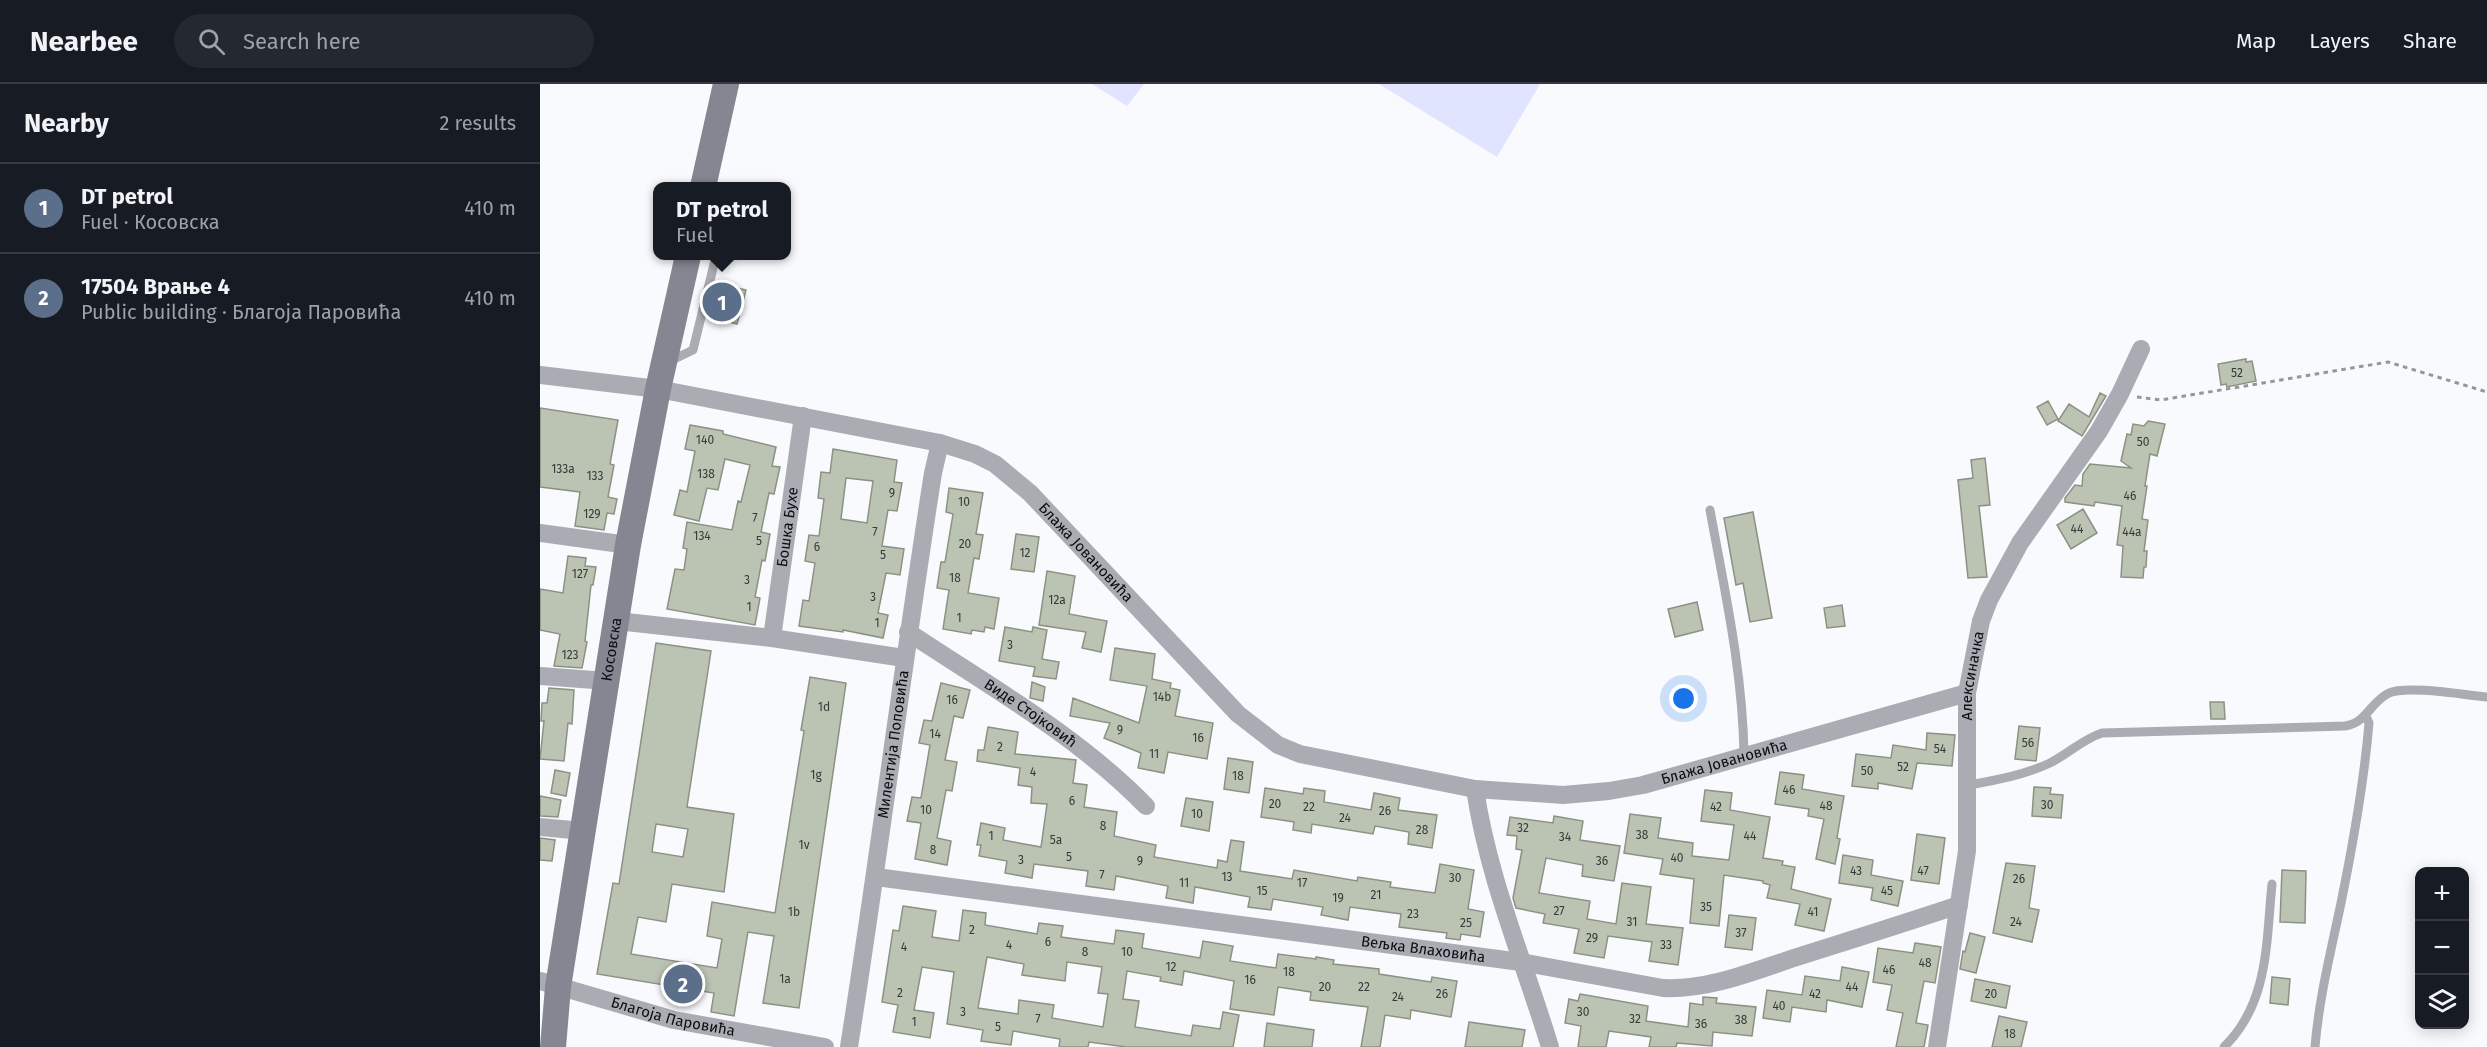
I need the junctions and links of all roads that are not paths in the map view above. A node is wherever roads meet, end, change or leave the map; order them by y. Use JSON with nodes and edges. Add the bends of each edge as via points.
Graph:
{"nodes":[{"id":1,"x":726,"y":84,"type":"edge"},
{"id":2,"x":705,"y":182,"type":"edge"},
{"id":3,"x":687,"y":260,"type":"edge"},
{"id":4,"x":715,"y":260,"type":"edge"},
{"id":5,"x":2141,"y":349,"type":"dead end"},
{"id":6,"x":664,"y":363,"type":"junction"},
{"id":7,"x":540,"y":375,"type":"edge"},
{"id":8,"x":658,"y":389,"type":"junction"},
{"id":9,"x":803,"y":416,"type":"junction"},
{"id":10,"x":940,"y":443,"type":"junction"},
{"id":11,"x":1710,"y":510,"type":"dead end"},
{"id":12,"x":540,"y":532,"type":"edge"},
{"id":13,"x":628,"y":545,"type":"junction"},
{"id":14,"x":617,"y":621,"type":"junction"},
{"id":15,"x":908,"y":632,"type":"junction"},
{"id":16,"x":772,"y":638,"type":"junction"},
{"id":17,"x":904,"y":658,"type":"junction"},
{"id":18,"x":540,"y":676,"type":"edge"},
{"id":19,"x":607,"y":681,"type":"junction"},
{"id":20,"x":1967,"y":693,"type":"junction"},
{"id":21,"x":2487,"y":697,"type":"edge"},
{"id":22,"x":2366,"y":716,"type":"junction"},
{"id":23,"x":1744,"y":756,"type":"junction"},
{"id":24,"x":1969,"y":785,"type":"junction"},
{"id":25,"x":1474,"y":789,"type":"junction"},
{"id":26,"x":1146,"y":806,"type":"dead end"},
{"id":27,"x":540,"y":827,"type":"edge"},
{"id":28,"x":583,"y":831,"type":"junction"},
{"id":29,"x":876,"y":877,"type":"junction"},
{"id":30,"x":2272,"y":884,"type":"dead end"},
{"id":31,"x":1959,"y":905,"type":"junction"},
{"id":32,"x":1521,"y":962,"type":"junction"},
{"id":33,"x":549,"y":984,"type":"edge"},
{"id":34,"x":553,"y":1047,"type":"edge"},
{"id":35,"x":825,"y":1047,"type":"edge"},
{"id":36,"x":849,"y":1047,"type":"edge"},
{"id":37,"x":1550,"y":1047,"type":"edge"},
{"id":38,"x":1937,"y":1047,"type":"edge"},
{"id":39,"x":2224,"y":1047,"type":"edge"},
{"id":40,"x":2315,"y":1047,"type":"edge"}],
"edges":[{"from":1,"to":2,"type":"street"},
{"from":3,"to":6,"type":"street","name":"Косовска"},
{"from":4,"to":6,"type":"lane","via":[[693,350]]},
{"from":5,"to":20,"type":"street","name":"Алексиначка","via":[[2099,431],[2004,570],[1980,621]]},
{"from":6,"to":8,"type":"street","name":"Косовска"},
{"from":7,"to":8,"type":"street","name":"Блажа Јовановића"},
{"from":8,"to":9,"type":"street","name":"Блажа Јовановића"},
{"from":8,"to":13,"type":"street","name":"Косовска"},
{"from":9,"to":10,"type":"street","name":"Блажа Јовановића"},
{"from":9,"to":16,"type":"street","name":"Бошка Бухе"},
{"from":10,"to":15,"type":"street","name":"Милентија Поповића"},
{"from":10,"to":25,"type":"street","name":"Блажа Јовановића","via":[[995,464],[1022,485],[1238,714],[1278,745],[1336,763]]},
{"from":11,"to":23,"type":"lane","via":[[1734,638]]},
{"from":12,"to":13,"type":"street"},
{"from":13,"to":14,"type":"street","name":"Косовска"},
{"from":14,"to":16,"type":"street"},
{"from":14,"to":19,"type":"street","name":"Косовска"},
{"from":15,"to":17,"type":"street","name":"Милентија Поповића"},
{"from":15,"to":26,"type":"street","name":"Виде Стојковић","via":[[1056,731],[1117,776]]},
{"from":16,"to":17,"type":"street"},
{"from":17,"to":29,"type":"street","name":"Милентија Поповића"},
{"from":18,"to":19,"type":"street"},
{"from":19,"to":28,"type":"street","name":"Косовска"},
{"from":20,"to":23,"type":"street","name":"Блажа Јовановића"},
{"from":20,"to":24,"type":"street","name":"Алексиначка"},
{"from":21,"to":22,"type":"lane","via":[[2407,690],[2389,693]]},
{"from":22,"to":24,"type":"lane","via":[[2346,726],[2103,733],[2030,771]]},
{"from":22,"to":40,"type":"lane","via":[[2369,723],[2362,780]]},
{"from":23,"to":25,"type":"street","name":"Блажа Јовановића","via":[[1609,791],[1563,795]]},
{"from":24,"to":31,"type":"street","name":"Алексиначка","via":[[1967,851]]},
{"from":25,"to":32,"type":"street","via":[[1486,847]]},
{"from":27,"to":28,"type":"street"},
{"from":28,"to":33,"type":"street","name":"Косовска"},
{"from":29,"to":32,"type":"street","name":"Вељка Влаховића"},
{"from":29,"to":36,"type":"street","name":"Милентија Поповића"},
{"from":30,"to":39,"type":"lane","via":[[2257,999],[2246,1021]]},
{"from":31,"to":32,"type":"street","name":"Вељка Влаховића","via":[[1742,975],[1680,989]]},
{"from":31,"to":38,"type":"street","name":"Алексиначка"},
{"from":32,"to":37,"type":"street"},
{"from":33,"to":34,"type":"street","name":"Косовска"},
{"from":33,"to":35,"type":"street","name":"Благоја Паровића","via":[[674,1020]]}]}
